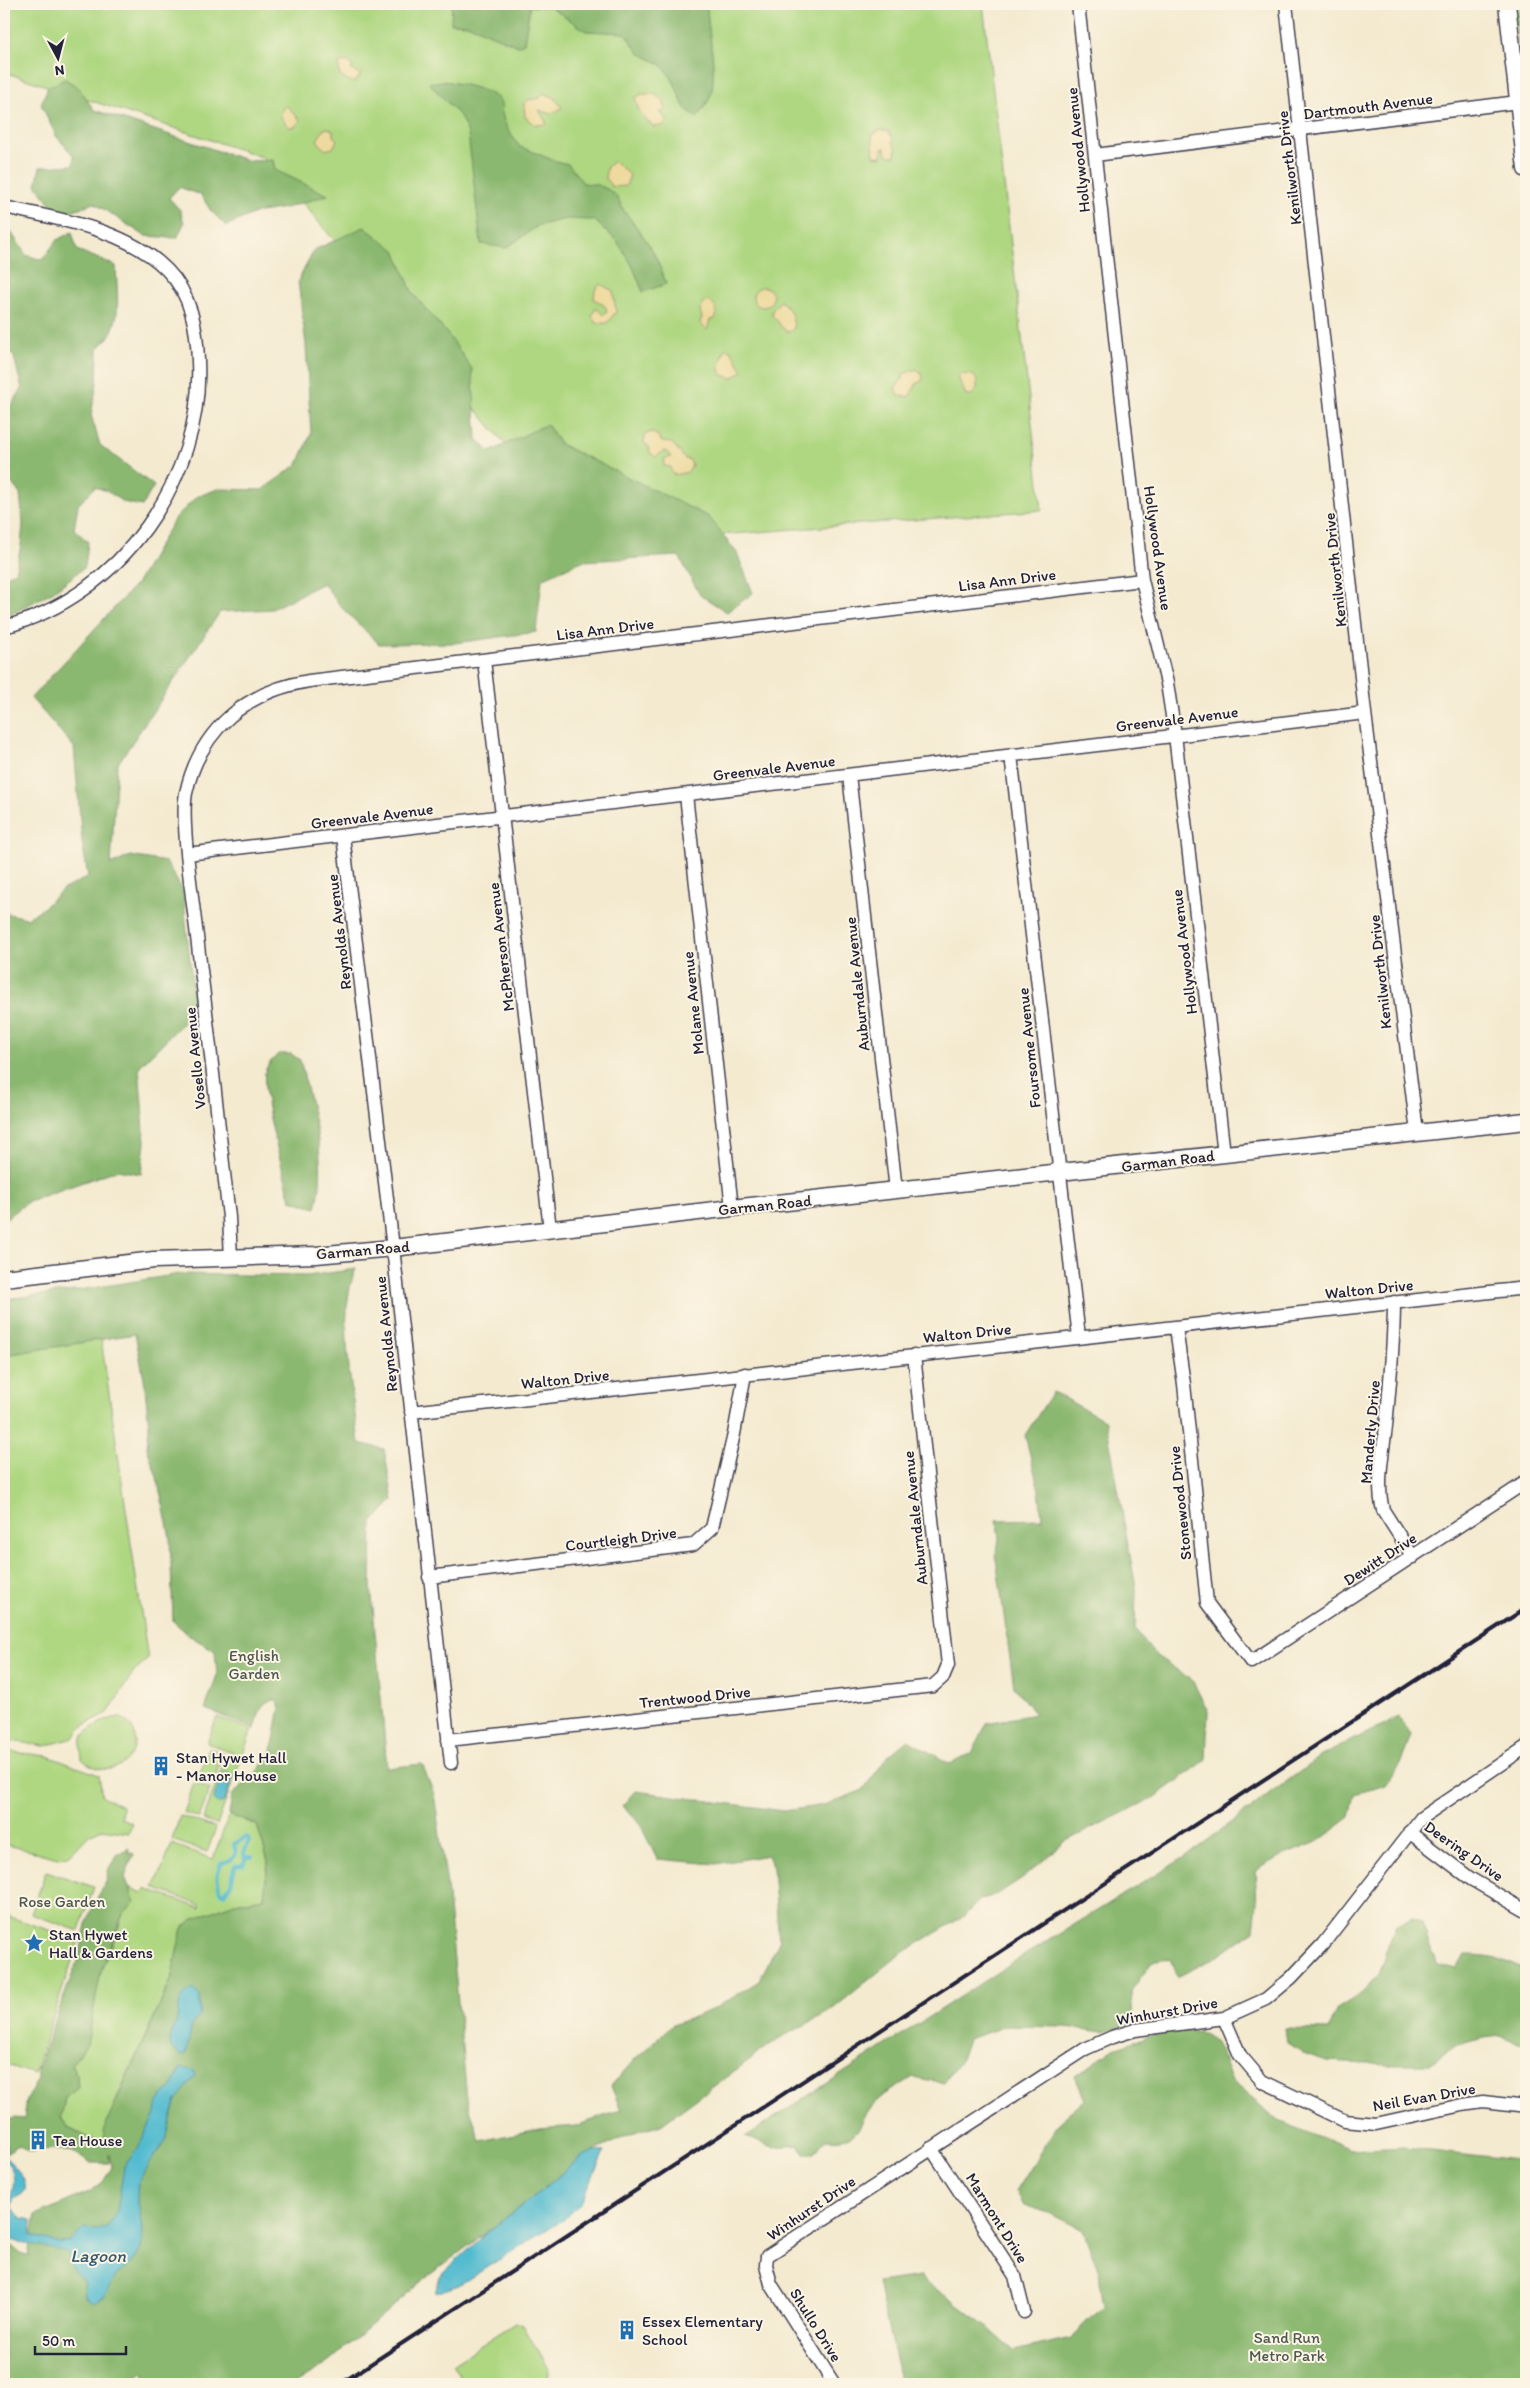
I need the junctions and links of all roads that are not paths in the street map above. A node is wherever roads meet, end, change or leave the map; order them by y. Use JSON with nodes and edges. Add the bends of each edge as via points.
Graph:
{"nodes":[{"id":1,"x":1078,"y":4,"type":"edge"},
{"id":2,"x":1286,"y":4,"type":"edge"},
{"id":3,"x":1507,"y":4,"type":"edge"},
{"id":4,"x":1522,"y":102,"type":"edge"},
{"id":5,"x":1301,"y":131,"type":"junction"},
{"id":6,"x":1095,"y":155,"type":"junction"},
{"id":7,"x":1526,"y":169,"type":"edge"},
{"id":8,"x":4,"y":207,"type":"edge"},
{"id":9,"x":1142,"y":580,"type":"junction"},
{"id":10,"x":4,"y":627,"type":"edge"},
{"id":11,"x":484,"y":660,"type":"junction"},
{"id":12,"x":1365,"y":713,"type":"junction"},
{"id":13,"x":1175,"y":735,"type":"junction"},
{"id":14,"x":1011,"y":756,"type":"junction"},
{"id":15,"x":848,"y":775,"type":"junction"},
{"id":16,"x":686,"y":795,"type":"junction"},
{"id":17,"x":503,"y":816,"type":"junction"},
{"id":18,"x":343,"y":836,"type":"junction"},
{"id":19,"x":187,"y":854,"type":"junction"},
{"id":20,"x":1526,"y":1121,"type":"edge"},
{"id":21,"x":1417,"y":1132,"type":"junction"},
{"id":22,"x":1224,"y":1154,"type":"junction"},
{"id":23,"x":1060,"y":1173,"type":"junction"},
{"id":24,"x":896,"y":1190,"type":"junction"},
{"id":25,"x":732,"y":1208,"type":"junction"},
{"id":26,"x":550,"y":1229,"type":"junction"},
{"id":27,"x":393,"y":1248,"type":"junction"},
{"id":28,"x":231,"y":1258,"type":"junction"},
{"id":29,"x":4,"y":1278,"type":"edge"},
{"id":30,"x":1526,"y":1288,"type":"edge"},
{"id":31,"x":1394,"y":1302,"type":"junction"},
{"id":32,"x":1176,"y":1328,"type":"junction"},
{"id":33,"x":1079,"y":1337,"type":"junction"},
{"id":34,"x":914,"y":1355,"type":"junction"},
{"id":35,"x":745,"y":1374,"type":"junction"},
{"id":36,"x":411,"y":1412,"type":"junction"},
{"id":37,"x":1526,"y":1482,"type":"edge"},
{"id":38,"x":1413,"y":1557,"type":"junction"},
{"id":39,"x":429,"y":1577,"type":"junction"},
{"id":40,"x":1250,"y":1662,"type":"joint"},
{"id":41,"x":943,"y":1677,"type":"joint"},
{"id":42,"x":448,"y":1740,"type":"junction"},
{"id":43,"x":1526,"y":1747,"type":"edge"},
{"id":44,"x":450,"y":1763,"type":"dead end"},
{"id":45,"x":1409,"y":1832,"type":"junction"},
{"id":46,"x":1526,"y":1911,"type":"edge"},
{"id":47,"x":1224,"y":2018,"type":"junction"},
{"id":48,"x":1526,"y":2107,"type":"edge"},
{"id":49,"x":931,"y":2148,"type":"junction"},
{"id":50,"x":771,"y":2284,"type":"joint"},
{"id":51,"x":1024,"y":2312,"type":"dead end"},
{"id":52,"x":834,"y":2384,"type":"edge"}],
"edges":[{"from":1,"to":6,"type":"street","name":"Hollywood Avenue"},
{"from":2,"to":5,"type":"street","name":"Kenilworth Drive"},
{"from":3,"to":4,"type":"street"},
{"from":4,"to":5,"type":"street","name":"Dartmouth Avenue"},
{"from":4,"to":7,"type":"street"},
{"from":5,"to":6,"type":"street","name":"Dartmouth Avenue"},
{"from":5,"to":12,"type":"street","name":"Kenilworth Drive"},
{"from":6,"to":9,"type":"street","name":"Hollywood Avenue"},
{"from":8,"to":10,"type":"street","via":[[98,230],[146,251],[166,269],[184,293],[196,328],[199,372],[197,406],[184,456],[172,486],[148,526],[108,569],[72,596],[35,616]]},
{"from":9,"to":11,"type":"street","name":"Lisa Ann Drive"},
{"from":9,"to":13,"type":"street","name":"Hollywood Avenue","via":[[1167,683]]},
{"from":11,"to":17,"type":"street","name":"McPherson Avenue"},
{"from":11,"to":19,"type":"street","name":"Lisa Ann Drive","via":[[290,684],[245,704],[214,732],[196,763],[186,793],[184,812]]},
{"from":12,"to":13,"type":"street","name":"Greenvale Avenue"},
{"from":12,"to":21,"type":"street","name":"Kenilworth Drive"},
{"from":13,"to":14,"type":"street","name":"Greenvale Avenue"},
{"from":13,"to":22,"type":"street","name":"Hollywood Avenue"},
{"from":14,"to":15,"type":"street","name":"Greenvale Avenue"},
{"from":14,"to":23,"type":"street","name":"Foursome Avenue"},
{"from":15,"to":16,"type":"street","name":"Greenvale Avenue"},
{"from":15,"to":24,"type":"street","name":"Auburndale Avenue"},
{"from":16,"to":17,"type":"street","name":"Greenvale Avenue"},
{"from":16,"to":25,"type":"street","name":"Molane Avenue"},
{"from":17,"to":18,"type":"street","name":"Greenvale Avenue"},
{"from":17,"to":26,"type":"street","name":"McPherson Avenue"},
{"from":18,"to":19,"type":"street","name":"Greenvale Avenue"},
{"from":18,"to":27,"type":"street","name":"Reynolds Avenue"},
{"from":19,"to":28,"type":"street","name":"Vosello Avenue"},
{"from":20,"to":21,"type":"street","name":"Garman Road"},
{"from":21,"to":22,"type":"street","name":"Garman Road"},
{"from":22,"to":23,"type":"street","name":"Garman Road"},
{"from":23,"to":24,"type":"street","name":"Garman Road"},
{"from":23,"to":33,"type":"street","name":"Foursome Avenue"},
{"from":24,"to":25,"type":"street","name":"Garman Road"},
{"from":25,"to":26,"type":"street","name":"Garman Road"},
{"from":26,"to":27,"type":"street","name":"Garman Road"},
{"from":27,"to":28,"type":"street","name":"Garman Road"},
{"from":27,"to":36,"type":"street","name":"Reynolds Avenue"},
{"from":28,"to":29,"type":"street","name":"Garman Road","via":[[154,1260]]},
{"from":30,"to":31,"type":"street","name":"Walton Drive"},
{"from":31,"to":32,"type":"street","name":"Walton Drive"},
{"from":31,"to":38,"type":"street","name":"Manderly Drive","via":[[1394,1344],[1381,1502]]},
{"from":32,"to":33,"type":"street","name":"Walton Drive"},
{"from":32,"to":40,"type":"street","name":"Stonewood Drive","via":[[1207,1603]]},
{"from":33,"to":34,"type":"street","name":"Walton Drive"},
{"from":34,"to":35,"type":"street","name":"Walton Drive"},
{"from":34,"to":41,"type":"street","name":"Auburndale Avenue","via":[[948,1665]]},
{"from":35,"to":36,"type":"street","name":"Walton Drive"},
{"from":35,"to":39,"type":"street","name":"Courtleigh Drive","via":[[712,1528],[693,1546]]},
{"from":36,"to":39,"type":"street","name":"Reynolds Avenue"},
{"from":37,"to":38,"type":"street","name":"Dewitt Drive"},
{"from":38,"to":40,"type":"street","name":"Dewitt Drive"},
{"from":39,"to":42,"type":"street","name":"Reynolds Avenue"},
{"from":41,"to":42,"type":"street","name":"Trentwood Drive","via":[[933,1686],[920,1688]]},
{"from":42,"to":44,"type":"street","name":"Reynolds Avenue"},
{"from":43,"to":45,"type":"street","name":"Winhurst Drive","via":[[1434,1807]]},
{"from":45,"to":46,"type":"street","name":"Deering Drive","via":[[1470,1880]]},
{"from":45,"to":47,"type":"street","name":"Winhurst Drive","via":[[1342,1920],[1291,1978],[1256,2005]]},
{"from":47,"to":48,"type":"street","name":"Neil Evan Drive","via":[[1240,2055],[1262,2081],[1345,2121],[1376,2124],[1483,2102]]},
{"from":47,"to":49,"type":"street","name":"Winhurst Drive","via":[[1135,2030],[1098,2042]]},
{"from":49,"to":50,"type":"street","name":"Winhurst Drive","via":[[767,2256]]},
{"from":49,"to":51,"type":"street","name":"Marmont Drive","via":[[1015,2276]]},
{"from":50,"to":52,"type":"street","name":"Shullo Drive"}]}
